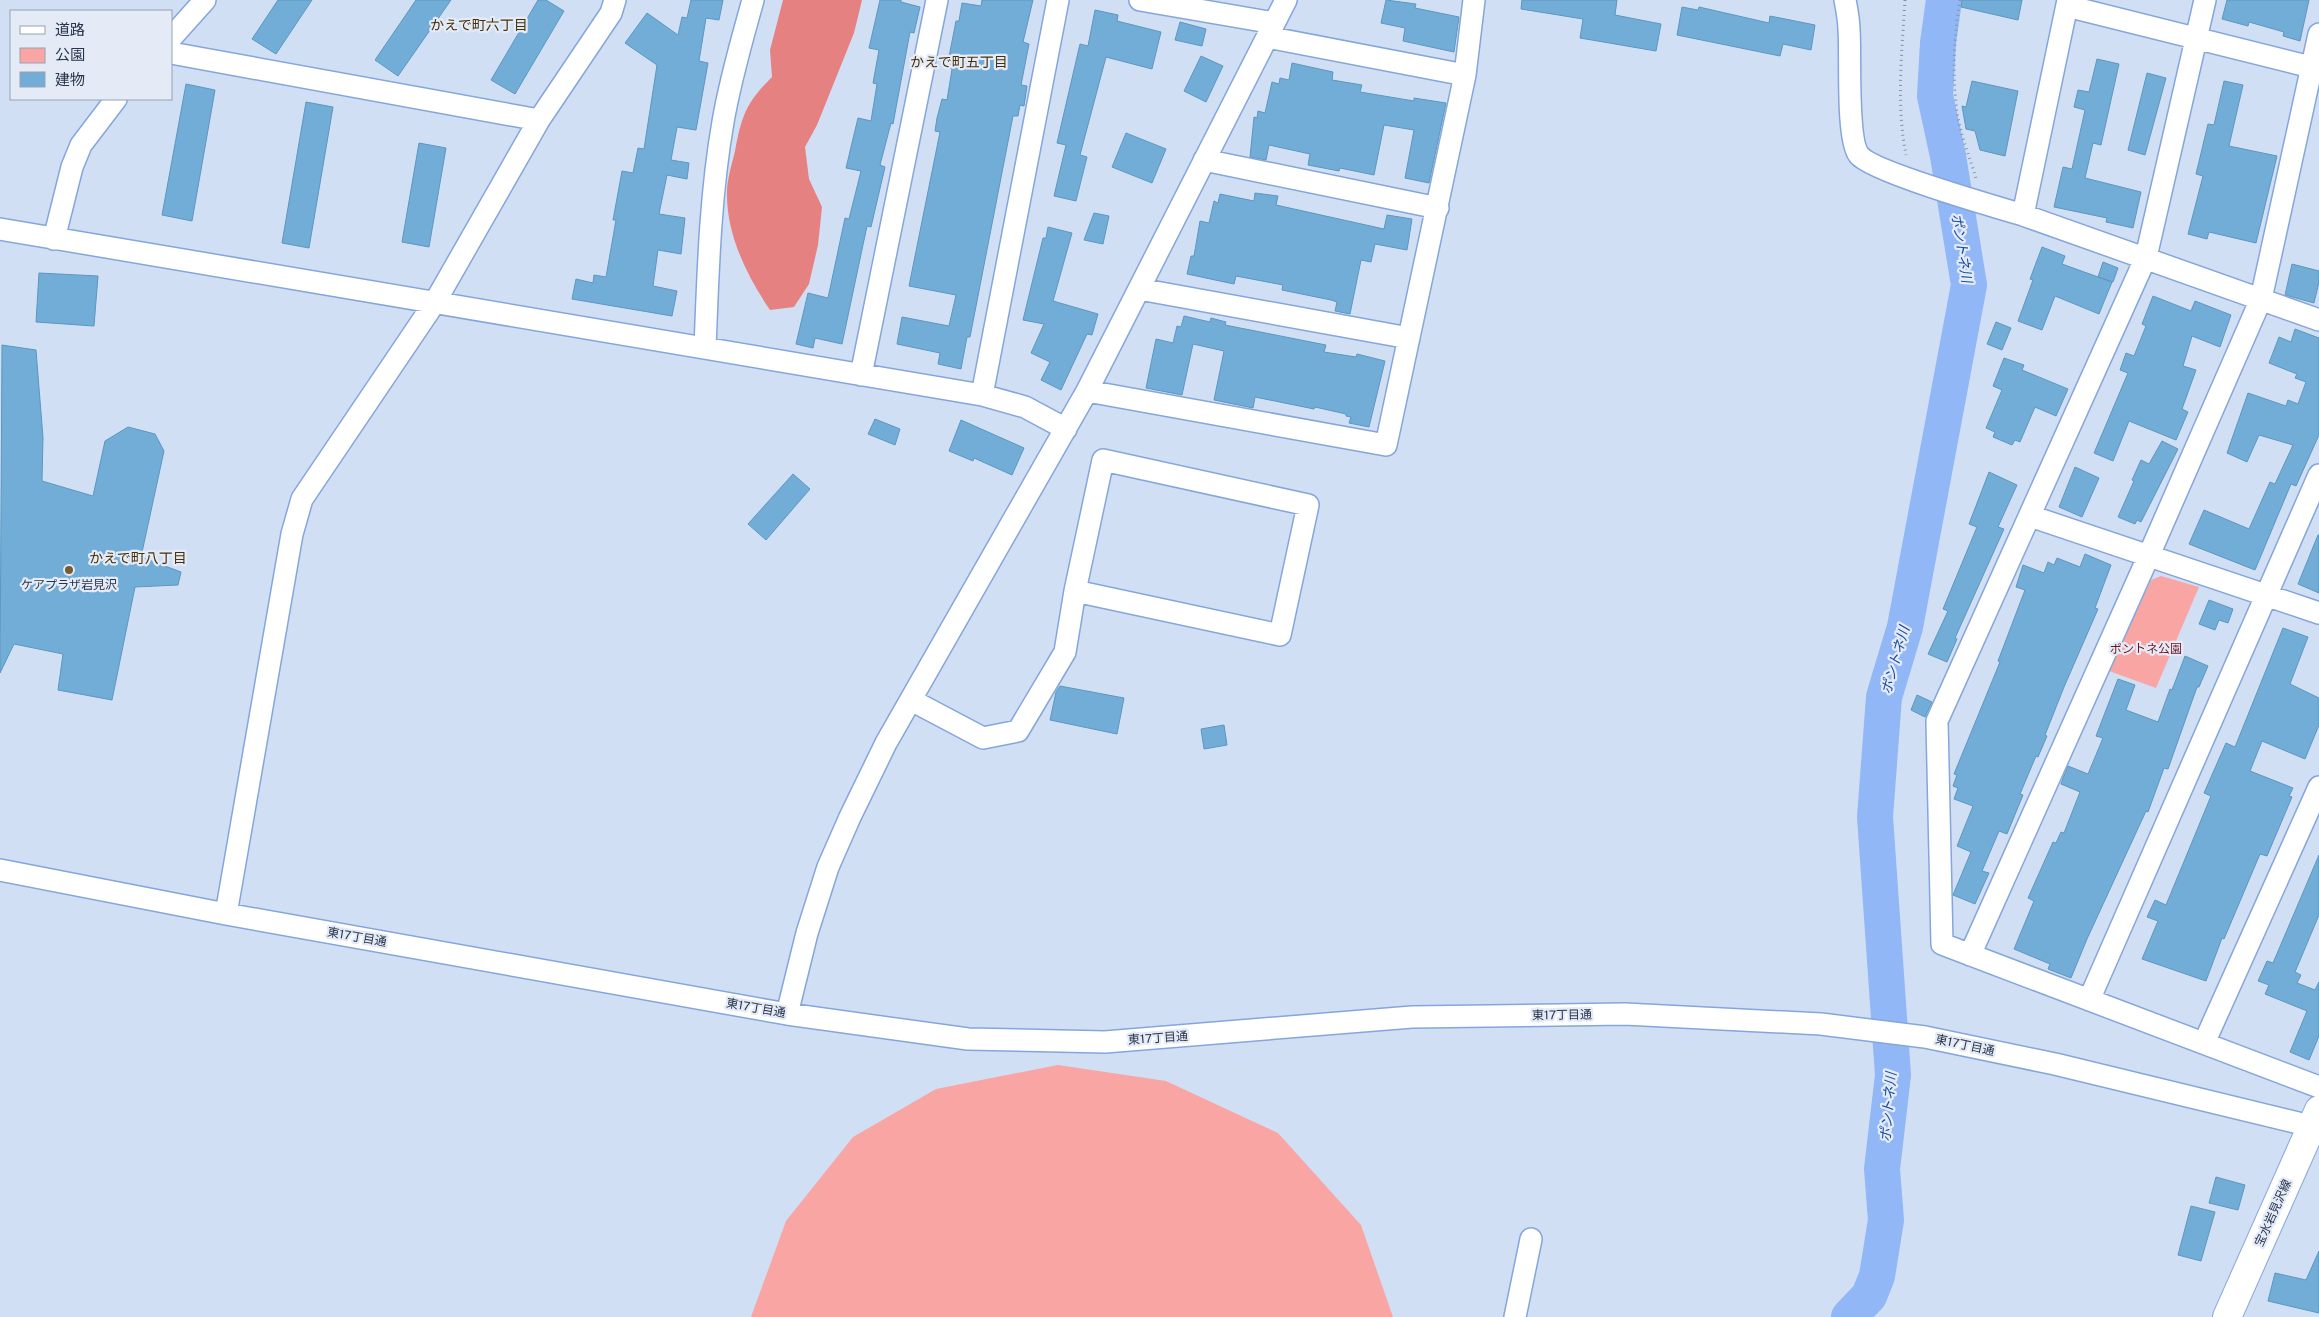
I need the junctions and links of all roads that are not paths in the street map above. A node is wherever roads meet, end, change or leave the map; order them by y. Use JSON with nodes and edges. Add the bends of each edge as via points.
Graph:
{"nodes":[{"id":1,"x":206,"y":0,"type":"edge"},
{"id":2,"x":615,"y":0,"type":"edge"},
{"id":3,"x":753,"y":0,"type":"edge"},
{"id":4,"x":937,"y":0,"type":"edge"},
{"id":5,"x":1058,"y":0,"type":"edge"},
{"id":6,"x":1140,"y":0,"type":"edge"},
{"id":7,"x":1286,"y":0,"type":"edge"},
{"id":8,"x":1474,"y":0,"type":"edge"},
{"id":9,"x":1845,"y":0,"type":"edge"},
{"id":10,"x":2205,"y":0,"type":"edge"},
{"id":11,"x":2068,"y":3,"type":"edge"},
{"id":12,"x":1270,"y":30,"type":"junction"},
{"id":13,"x":2319,"y":34,"type":"edge"},
{"id":14,"x":172,"y":37,"type":"edge"},
{"id":15,"x":2196,"y":38,"type":"junction"},
{"id":16,"x":172,"y":53,"type":"edge"},
{"id":17,"x":2315,"y":68,"type":"edge"},
{"id":18,"x":1465,"y":75,"type":"junction"},
{"id":19,"x":115,"y":100,"type":"edge"},
{"id":20,"x":539,"y":120,"type":"junction"},
{"id":21,"x":1204,"y":160,"type":"junction"},
{"id":22,"x":1438,"y":208,"type":"junction"},
{"id":23,"x":2023,"y":215,"type":"junction"},
{"id":24,"x":0,"y":229,"type":"edge"},
{"id":25,"x":54,"y":238,"type":"junction"},
{"id":26,"x":2146,"y":257,"type":"junction"},
{"id":27,"x":1139,"y":288,"type":"junction"},
{"id":28,"x":2261,"y":299,"type":"junction"},
{"id":29,"x":435,"y":302,"type":"junction"},
{"id":30,"x":2319,"y":320,"type":"edge"},
{"id":31,"x":1409,"y":338,"type":"junction"},
{"id":32,"x":705,"y":348,"type":"junction"},
{"id":33,"x":860,"y":375,"type":"junction"},
{"id":34,"x":1086,"y":391,"type":"junction"},
{"id":35,"x":982,"y":395,"type":"junction"},
{"id":36,"x":1066,"y":429,"type":"junction"},
{"id":37,"x":2319,"y":476,"type":"edge"},
{"id":38,"x":2030,"y":516,"type":"junction"},
{"id":39,"x":2149,"y":555,"type":"junction"},
{"id":40,"x":1075,"y":591,"type":"junction"},
{"id":41,"x":2267,"y":594,"type":"junction"},
{"id":42,"x":2319,"y":613,"type":"edge"},
{"id":43,"x":911,"y":700,"type":"junction"},
{"id":44,"x":2319,"y":787,"type":"edge"},
{"id":45,"x":0,"y":870,"type":"edge"},
{"id":46,"x":226,"y":914,"type":"junction"},
{"id":47,"x":1970,"y":955,"type":"junction"},
{"id":48,"x":2088,"y":1000,"type":"junction"},
{"id":49,"x":787,"y":1014,"type":"junction"},
{"id":50,"x":2204,"y":1043,"type":"junction"},
{"id":51,"x":2319,"y":1086,"type":"edge"},
{"id":52,"x":2317,"y":1121,"type":"edge"},
{"id":53,"x":1531,"y":1239,"type":"dead end"},
{"id":54,"x":1515,"y":1317,"type":"edge"},
{"id":55,"x":2228,"y":1317,"type":"edge"}],
"edges":[{"from":1,"to":14,"type":"street"},
{"from":2,"to":20,"type":"street","via":[[611,14]]},
{"from":3,"to":32,"type":"street","via":[[722,131],[710,238]]},
{"from":4,"to":33,"type":"street"},
{"from":5,"to":35,"type":"street"},
{"from":6,"to":12,"type":"street"},
{"from":7,"to":12,"type":"street"},
{"from":8,"to":18,"type":"street"},
{"from":9,"to":23,"type":"street","via":[[1849,30],[1851,124],[1858,154],[1868,162]]},
{"from":10,"to":15,"type":"street"},
{"from":11,"to":15,"type":"street"},
{"from":11,"to":23,"type":"street"},
{"from":12,"to":18,"type":"street"},
{"from":12,"to":21,"type":"street"},
{"from":13,"to":17,"type":"street"},
{"from":15,"to":17,"type":"street"},
{"from":15,"to":26,"type":"street"},
{"from":16,"to":20,"type":"street"},
{"from":17,"to":28,"type":"street"},
{"from":18,"to":22,"type":"street"},
{"from":19,"to":25,"type":"street","via":[[81,145]]},
{"from":20,"to":29,"type":"street"},
{"from":21,"to":22,"type":"street"},
{"from":21,"to":27,"type":"street"},
{"from":22,"to":31,"type":"street"},
{"from":23,"to":26,"type":"street"},
{"from":24,"to":25,"type":"street"},
{"from":25,"to":29,"type":"street"},
{"from":26,"to":28,"type":"street"},
{"from":26,"to":38,"type":"street"},
{"from":27,"to":31,"type":"street"},
{"from":27,"to":34,"type":"street"},
{"from":28,"to":30,"type":"street"},
{"from":28,"to":39,"type":"street"},
{"from":29,"to":32,"type":"street"},
{"from":29,"to":46,"type":"street","via":[[302,499],[292,534]]},
{"from":31,"to":34,"type":"street","via":[[1386,445]]},
{"from":32,"to":33,"type":"street"},
{"from":33,"to":35,"type":"street"},
{"from":34,"to":36,"type":"street"},
{"from":35,"to":36,"type":"street","via":[[1025,407]]},
{"from":36,"to":43,"type":"street"},
{"from":37,"to":41,"type":"street"},
{"from":38,"to":39,"type":"street"},
{"from":38,"to":47,"type":"street","via":[[1938,721],[1942,944]]},
{"from":39,"to":41,"type":"street"},
{"from":39,"to":47,"type":"street"},
{"from":40,"to":40,"type":"street","via":[[1280,635],[1308,505],[1103,460]]},
{"from":40,"to":43,"type":"street","via":[[1065,652],[1018,731],[983,738]]},
{"from":41,"to":42,"type":"street"},
{"from":41,"to":48,"type":"street"},
{"from":43,"to":49,"type":"street","via":[[886,743],[828,867]]},
{"from":44,"to":50,"type":"street"},
{"from":45,"to":46,"type":"street","name":"東17丁目通"},
{"from":46,"to":49,"type":"street","name":"東17丁目通"},
{"from":47,"to":48,"type":"street"},
{"from":48,"to":50,"type":"street"},
{"from":49,"to":52,"type":"street","name":"東17丁目通","via":[[968,1040],[1105,1042],[1412,1017],[1625,1014],[1820,1024],[1925,1037]]},
{"from":50,"to":51,"type":"street"},
{"from":52,"to":55,"type":"main road","name":"宝水岩見沢線"},
{"from":53,"to":54,"type":"street"}]}
